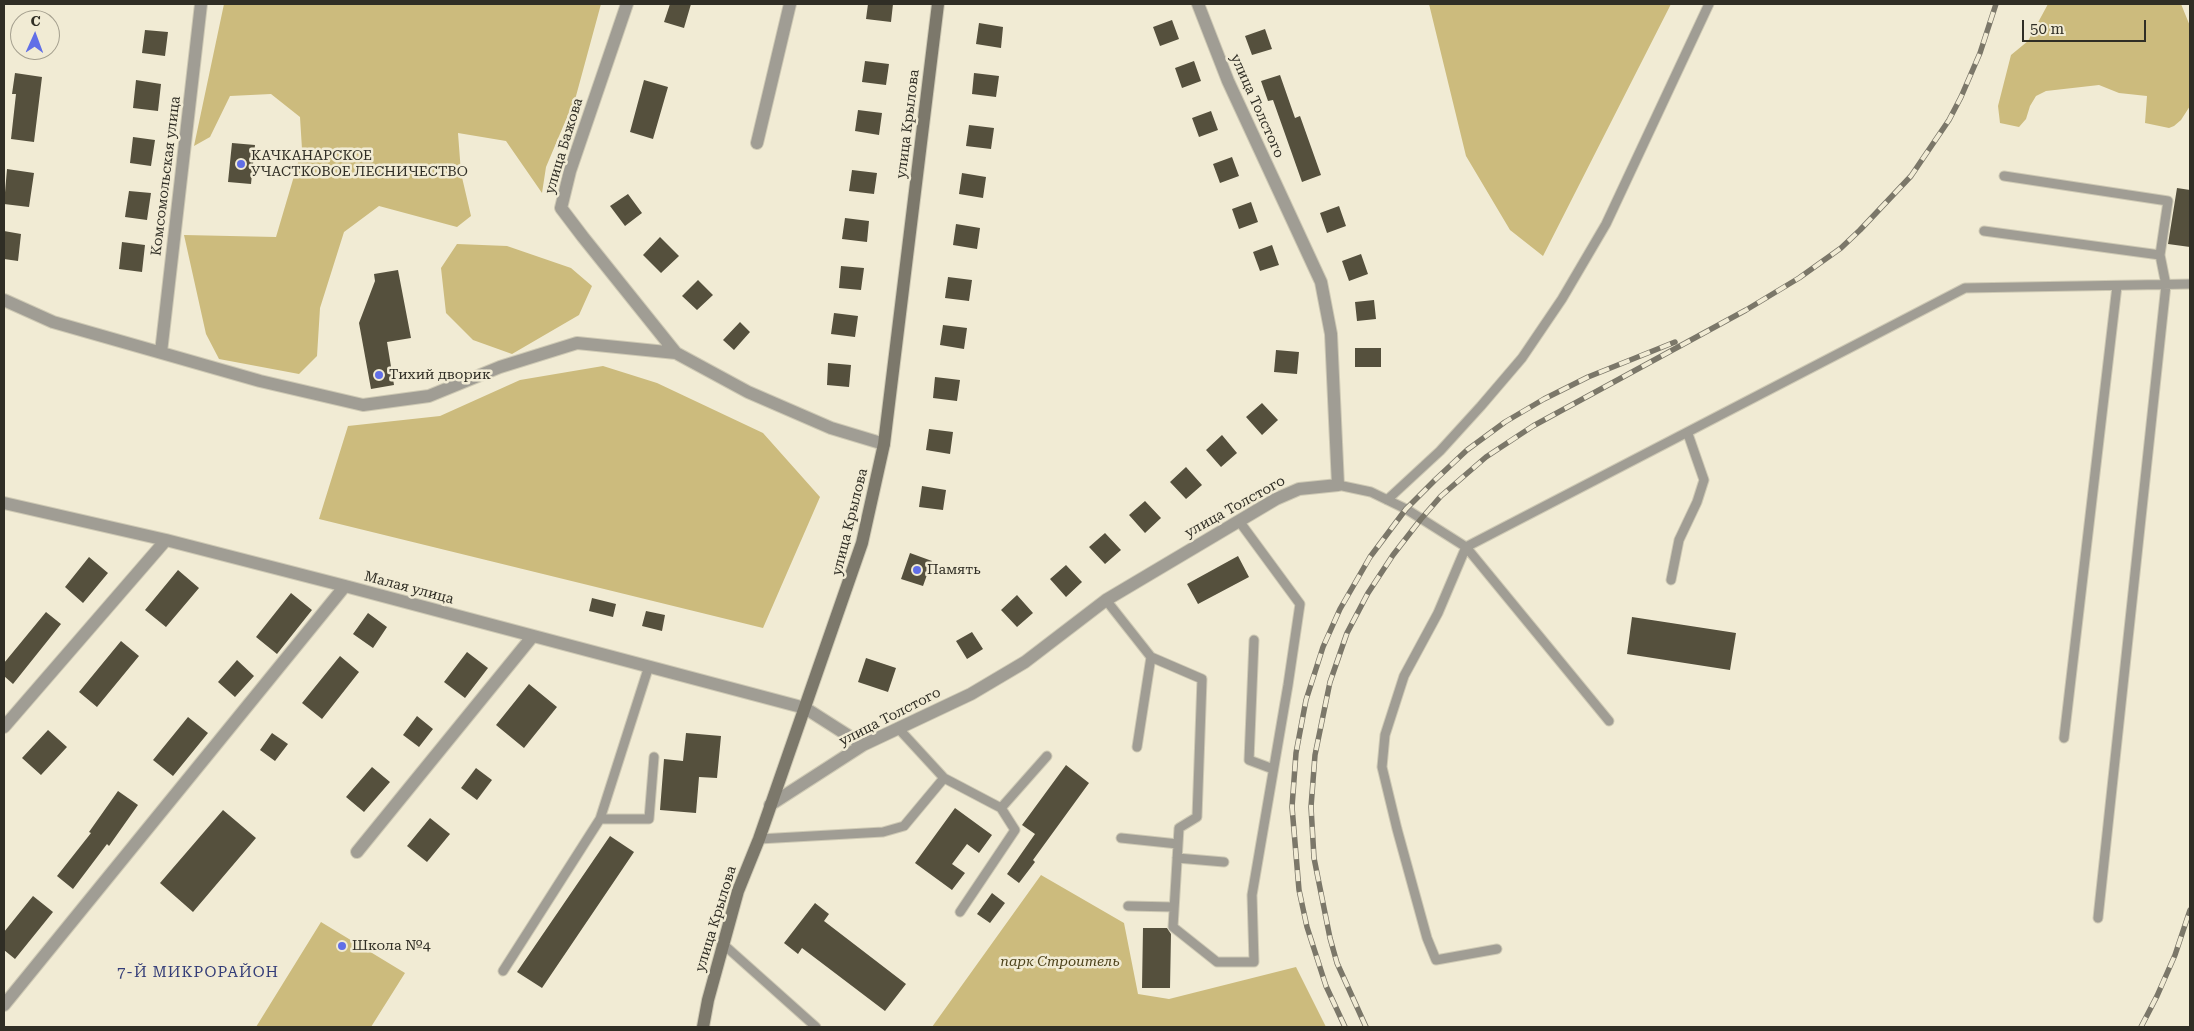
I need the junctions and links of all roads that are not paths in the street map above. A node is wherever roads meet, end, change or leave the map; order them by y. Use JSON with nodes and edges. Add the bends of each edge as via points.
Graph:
{"nodes":[{"id":1,"x":202,"y":4,"type":"edge"},
{"id":2,"x":628,"y":4,"type":"edge"},
{"id":3,"x":790,"y":4,"type":"edge"},
{"id":4,"x":938,"y":4,"type":"edge"},
{"id":5,"x":1198,"y":4,"type":"edge"},
{"id":6,"x":1709,"y":4,"type":"edge"},
{"id":7,"x":756,"y":143,"type":"dead end"},
{"id":8,"x":2004,"y":176,"type":"dead end"},
{"id":9,"x":1984,"y":231,"type":"dead end"},
{"id":10,"x":2160,"y":255,"type":"junction"},
{"id":11,"x":2190,"y":284,"type":"edge"},
{"id":12,"x":2166,"y":285,"type":"junction"},
{"id":13,"x":2117,"y":286,"type":"junction"},
{"id":14,"x":4,"y":300,"type":"edge"},
{"id":15,"x":161,"y":352,"type":"junction"},
{"id":16,"x":676,"y":353,"type":"junction"},
{"id":17,"x":1688,"y":434,"type":"junction"},
{"id":18,"x":884,"y":444,"type":"junction"},
{"id":19,"x":1338,"y":485,"type":"junction"},
{"id":20,"x":1387,"y":500,"type":"junction"},
{"id":21,"x":4,"y":503,"type":"edge"},
{"id":22,"x":1239,"y":521,"type":"junction"},
{"id":23,"x":166,"y":540,"type":"junction"},
{"id":24,"x":1466,"y":547,"type":"junction"},
{"id":25,"x":1671,"y":580,"type":"dead end"},
{"id":26,"x":345,"y":586,"type":"junction"},
{"id":27,"x":1106,"y":600,"type":"junction"},
{"id":28,"x":532,"y":637,"type":"junction"},
{"id":29,"x":1254,"y":640,"type":"dead end"},
{"id":30,"x":1152,"y":657,"type":"junction"},
{"id":31,"x":650,"y":666,"type":"junction"},
{"id":32,"x":805,"y":708,"type":"junction"},
{"id":33,"x":1609,"y":721,"type":"dead end"},
{"id":34,"x":4,"y":727,"type":"edge"},
{"id":35,"x":898,"y":728,"type":"junction"},
{"id":36,"x":2064,"y":738,"type":"dead end"},
{"id":37,"x":863,"y":745,"type":"junction"},
{"id":38,"x":1137,"y":746,"type":"dead end"},
{"id":39,"x":1047,"y":756,"type":"dead end"},
{"id":40,"x":654,"y":757,"type":"dead end"},
{"id":41,"x":1273,"y":769,"type":"junction"},
{"id":42,"x":944,"y":778,"type":"junction"},
{"id":43,"x":770,"y":805,"type":"junction"},
{"id":44,"x":1001,"y":808,"type":"junction"},
{"id":45,"x":600,"y":819,"type":"junction"},
{"id":46,"x":1121,"y":838,"type":"dead end"},
{"id":47,"x":759,"y":839,"type":"junction"},
{"id":48,"x":1178,"y":844,"type":"junction"},
{"id":49,"x":358,"y":852,"type":"dead end"},
{"id":50,"x":1177,"y":858,"type":"junction"},
{"id":51,"x":1224,"y":862,"type":"dead end"},
{"id":52,"x":1128,"y":906,"type":"dead end"},
{"id":53,"x":1174,"y":907,"type":"junction"},
{"id":54,"x":960,"y":912,"type":"dead end"},
{"id":55,"x":2098,"y":918,"type":"dead end"},
{"id":56,"x":723,"y":944,"type":"junction"},
{"id":57,"x":1497,"y":949,"type":"dead end"},
{"id":58,"x":503,"y":971,"type":"dead end"},
{"id":59,"x":4,"y":1005,"type":"edge"},
{"id":60,"x":703,"y":1027,"type":"edge"},
{"id":61,"x":816,"y":1027,"type":"edge"}],
"edges":[{"from":1,"to":15,"type":"street","name":"Комсомольская улица"},
{"from":2,"to":16,"type":"street","name":"улица Бажова","via":[[570,171],[562,208]]},
{"from":3,"to":7,"type":"street"},
{"from":4,"to":18,"type":"main road","name":"улица Крылова"},
{"from":5,"to":19,"type":"street","name":"улица Толстого","via":[[1228,81],[1321,282],[1331,334]]},
{"from":6,"to":20,"type":"lane","via":[[1606,224],[1562,299],[1522,358],[1481,406],[1440,451]]},
{"from":8,"to":10,"type":"lane","via":[[2168,201]]},
{"from":9,"to":10,"type":"lane"},
{"from":10,"to":12,"type":"lane"},
{"from":11,"to":12,"type":"lane"},
{"from":12,"to":13,"type":"lane"},
{"from":12,"to":55,"type":"lane"},
{"from":13,"to":17,"type":"lane","via":[[1965,288]]},
{"from":13,"to":36,"type":"lane"},
{"from":14,"to":15,"type":"street","via":[[52,322]]},
{"from":15,"to":16,"type":"street","via":[[260,381],[363,405],[429,396],[500,367],[577,344]]},
{"from":16,"to":18,"type":"street","via":[[748,392],[831,428]]},
{"from":17,"to":24,"type":"lane"},
{"from":17,"to":25,"type":"lane","via":[[1704,480],[1679,540]]},
{"from":18,"to":32,"type":"main road","name":"улица Крылова","via":[[862,543]]},
{"from":19,"to":20,"type":"lane","via":[[1370,492]]},
{"from":19,"to":22,"type":"street","name":"улица Толстого","via":[[1299,489],[1276,498]]},
{"from":20,"to":24,"type":"lane"},
{"from":21,"to":23,"type":"street","name":"Малая улица"},
{"from":22,"to":27,"type":"street","name":"улица Толстого"},
{"from":22,"to":41,"type":"lane","via":[[1300,604]]},
{"from":23,"to":26,"type":"street","name":"Малая улица"},
{"from":23,"to":34,"type":"street"},
{"from":24,"to":33,"type":"lane"},
{"from":24,"to":57,"type":"lane","via":[[1438,612],[1404,676],[1385,735],[1382,767],[1419,911],[1436,960]]},
{"from":26,"to":28,"type":"street","name":"Малая улица"},
{"from":26,"to":59,"type":"street"},
{"from":27,"to":30,"type":"lane"},
{"from":27,"to":35,"type":"street","name":"улица Толстого","via":[[1025,662],[971,694]]},
{"from":28,"to":31,"type":"street","name":"Малая улица"},
{"from":28,"to":49,"type":"street"},
{"from":29,"to":41,"type":"lane","via":[[1250,760]]},
{"from":30,"to":38,"type":"lane"},
{"from":30,"to":48,"type":"lane","via":[[1202,679],[1197,817],[1179,828]]},
{"from":31,"to":32,"type":"street","name":"Малая улица"},
{"from":31,"to":45,"type":"lane"},
{"from":32,"to":37,"type":"street","name":"Малая улица"},
{"from":32,"to":43,"type":"main road","name":"улица Крылова"},
{"from":35,"to":37,"type":"street","name":"улица Толстого"},
{"from":35,"to":42,"type":"lane"},
{"from":37,"to":43,"type":"street","name":"улица Толстого"},
{"from":39,"to":44,"type":"lane"},
{"from":40,"to":45,"type":"lane","via":[[649,818]]},
{"from":41,"to":53,"type":"lane","via":[[1252,895],[1254,962],[1217,962],[1173,927]]},
{"from":42,"to":44,"type":"lane"},
{"from":42,"to":47,"type":"lane","via":[[904,826],[883,832]]},
{"from":43,"to":47,"type":"main road","name":"улица Крылова"},
{"from":44,"to":54,"type":"lane","via":[[1015,830]]},
{"from":45,"to":58,"type":"lane"},
{"from":46,"to":48,"type":"lane"},
{"from":47,"to":56,"type":"main road","name":"улица Крылова","via":[[738,891]]},
{"from":48,"to":50,"type":"lane"},
{"from":50,"to":51,"type":"lane"},
{"from":50,"to":53,"type":"lane"},
{"from":52,"to":53,"type":"lane"},
{"from":56,"to":60,"type":"main road","name":"улица Крылова"},
{"from":56,"to":61,"type":"lane"}]}
